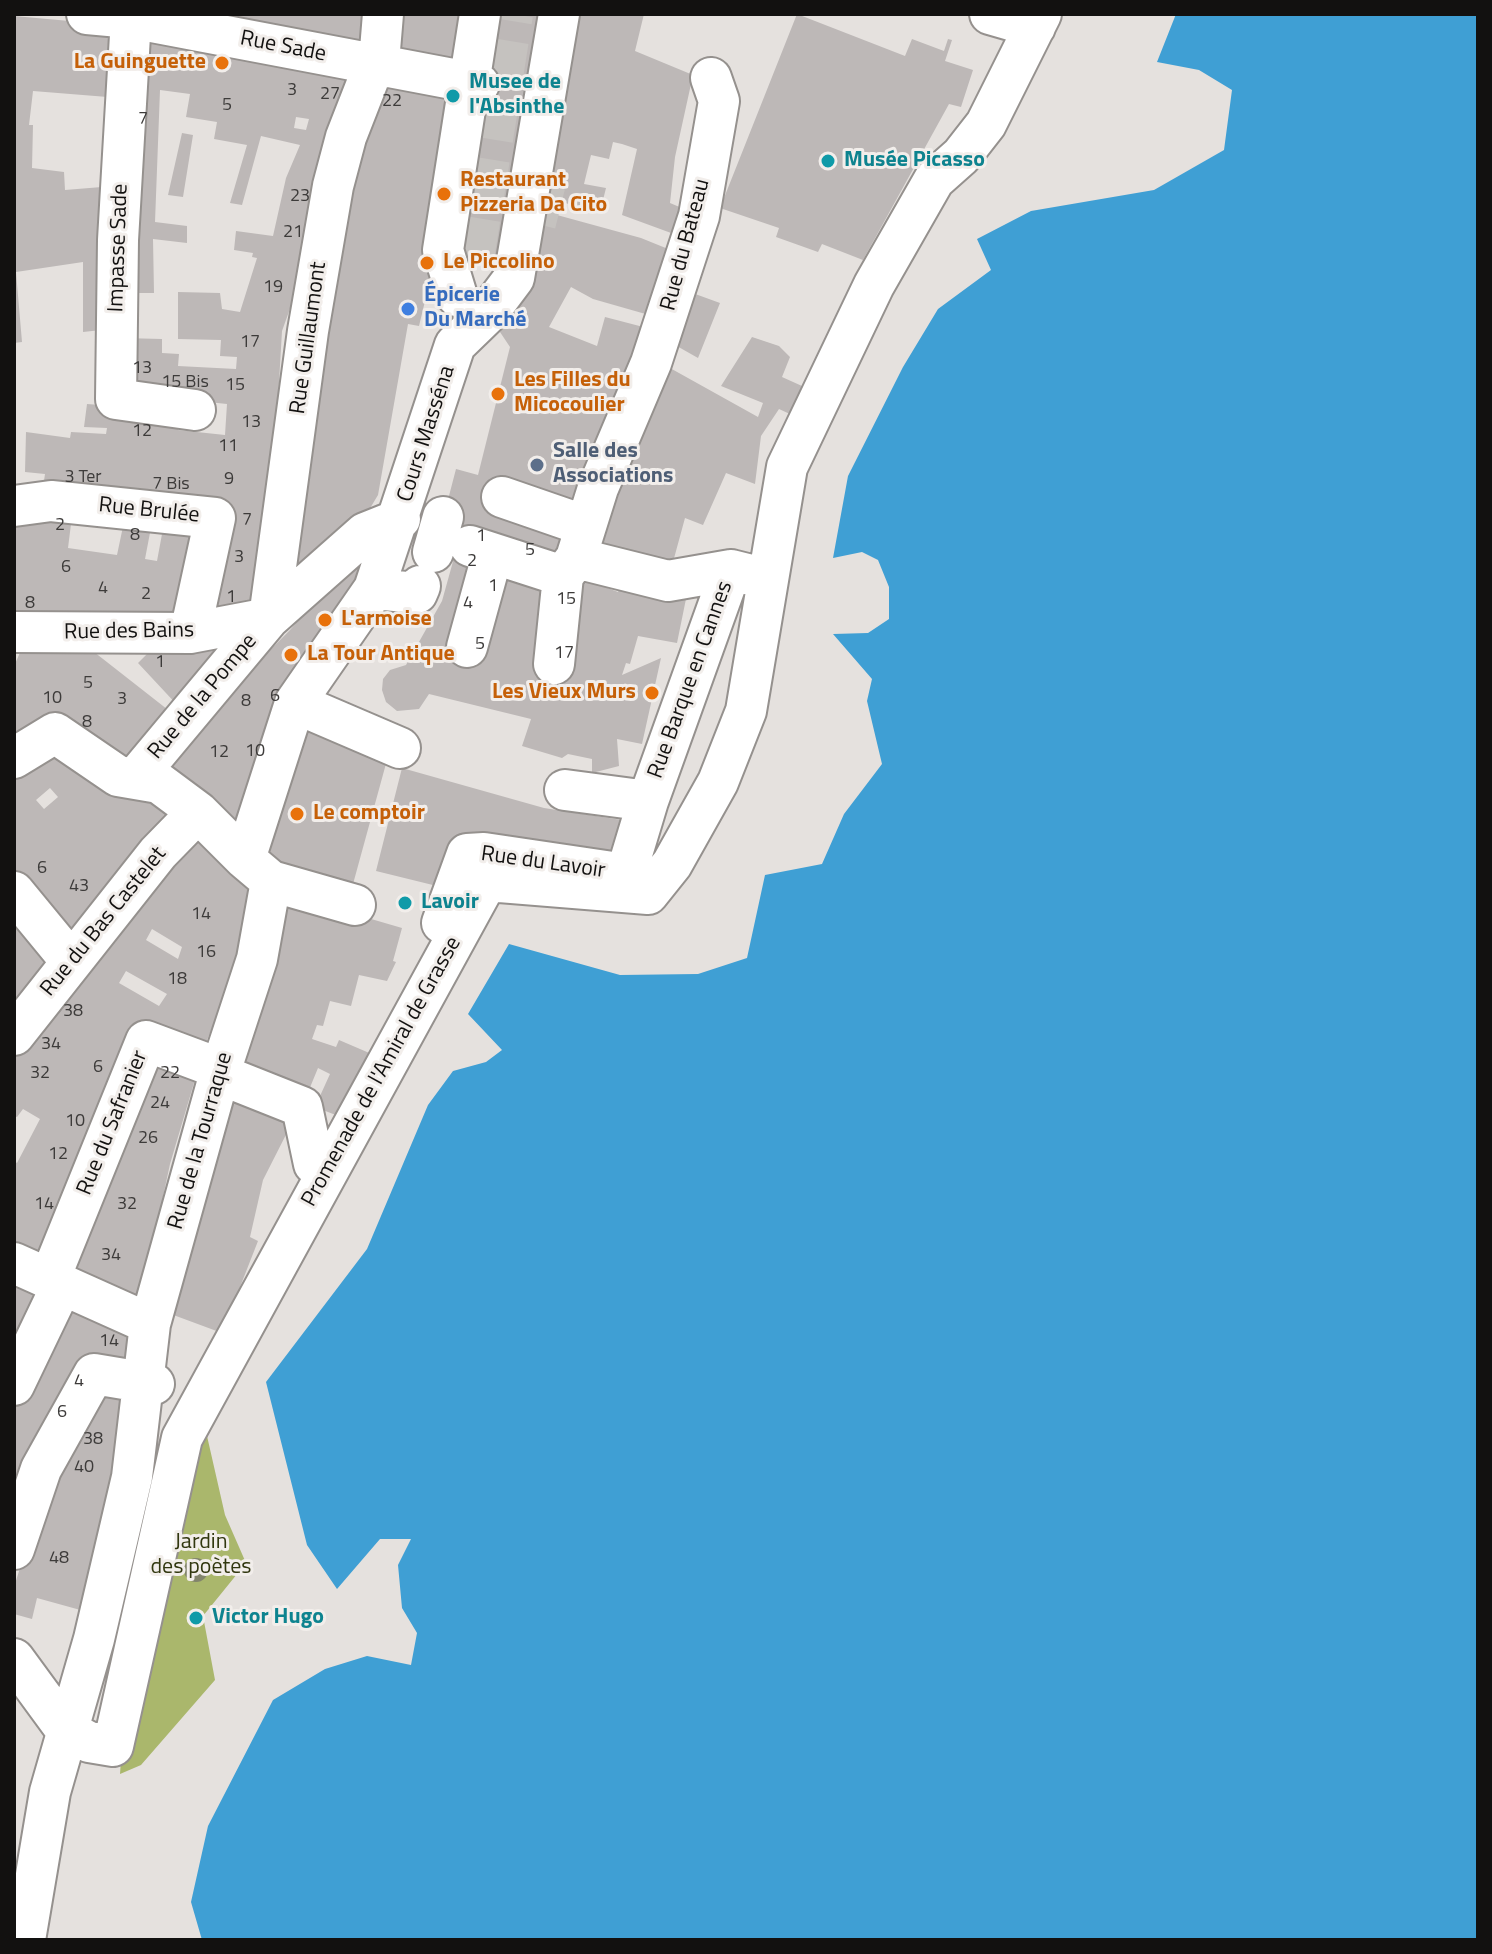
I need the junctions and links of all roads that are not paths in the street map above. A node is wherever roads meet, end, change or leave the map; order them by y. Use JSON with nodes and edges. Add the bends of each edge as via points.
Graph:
{"nodes":[{"id":1,"x":87,"y":14,"type":"edge"},
{"id":2,"x":383,"y":14,"type":"edge"},
{"id":3,"x":480,"y":14,"type":"edge"},
{"id":4,"x":559,"y":14,"type":"edge"},
{"id":5,"x":990,"y":14,"type":"edge"},
{"id":6,"x":131,"y":18,"type":"junction"},
{"id":7,"x":1038,"y":21,"type":"edge"},
{"id":8,"x":375,"y":65,"type":"junction"},
{"id":9,"x":711,"y":78,"type":"dead end"},
{"id":10,"x":475,"y":83,"type":"junction"},
{"id":11,"x":474,"y":258,"type":"tunnel mouth"},
{"id":12,"x":457,"y":296,"type":"junction"},
{"id":13,"x":455,"y":345,"type":"junction"},
{"id":14,"x":195,"y":410,"type":"dead end"},
{"id":15,"x":502,"y":497,"type":"dead end"},
{"id":16,"x":14,"y":506,"type":"edge"},
{"id":17,"x":400,"y":519,"type":"junction"},
{"id":18,"x":451,"y":548,"type":"junction"},
{"id":19,"x":575,"y":553,"type":"junction"},
{"id":20,"x":749,"y":575,"type":"junction"},
{"id":21,"x":374,"y":589,"type":"junction"},
{"id":22,"x":269,"y":618,"type":"junction"},
{"id":23,"x":14,"y":632,"type":"edge"},
{"id":24,"x":190,"y":633,"type":"junction"},
{"id":25,"x":467,"y":647,"type":"dead end"},
{"id":26,"x":554,"y":664,"type":"dead end"},
{"id":27,"x":295,"y":703,"type":"junction"},
{"id":28,"x":400,"y":748,"type":"dead end"},
{"id":29,"x":14,"y":758,"type":"edge"},
{"id":30,"x":137,"y":776,"type":"junction"},
{"id":31,"x":565,"y":790,"type":"dead end"},
{"id":32,"x":648,"y":801,"type":"junction"},
{"id":33,"x":198,"y":812,"type":"junction"},
{"id":34,"x":258,"y":870,"type":"junction"},
{"id":35,"x":14,"y":892,"type":"edge"},
{"id":36,"x":355,"y":905,"type":"dead end"},
{"id":37,"x":440,"y":931,"type":"dead end"},
{"id":38,"x":70,"y":960,"type":"junction"},
{"id":39,"x":14,"y":1035,"type":"edge"},
{"id":40,"x":220,"y":1071,"type":"junction"},
{"id":41,"x":314,"y":1164,"type":"dead end"},
{"id":42,"x":14,"y":1263,"type":"edge"},
{"id":43,"x":56,"y":1282,"type":"junction"},
{"id":44,"x":150,"y":1324,"type":"junction"},
{"id":45,"x":149,"y":1383,"type":"junction"},
{"id":46,"x":14,"y":1385,"type":"edge"},
{"id":47,"x":14,"y":1549,"type":"edge"},
{"id":48,"x":14,"y":1659,"type":"edge"},
{"id":49,"x":78,"y":1736,"type":"junction"},
{"id":50,"x":25,"y":1940,"type":"edge"}],
"edges":[{"from":1,"to":6,"type":"street","name":"Rue Sade"},
{"from":2,"to":8,"type":"street","name":"Rue Guillaumont"},
{"from":3,"to":10,"type":"street"},
{"from":4,"to":13,"type":"street","name":"Cours Masséna","via":[[514,278]]},
{"from":5,"to":7,"type":"street"},
{"from":6,"to":8,"type":"street","name":"Rue Sade"},
{"from":6,"to":14,"type":"street","name":"Impasse Sade","via":[[118,240],[116,399]]},
{"from":7,"to":20,"type":"street","name":"Promenade de l'Amiral de Grasse","via":[[986,124],[934,180],[833,364],[787,467]]},
{"from":8,"to":10,"type":"street","name":"Rue Sade"},
{"from":8,"to":22,"type":"street","name":"Rue Guillaumont","via":[[333,186]]},
{"from":9,"to":19,"type":"street","name":"Rue du Bateau","via":[[719,101],[699,216],[656,363],[598,488]]},
{"from":10,"to":12,"type":"street","via":[[443,250]]},
{"from":11,"to":12,"type":"street"},
{"from":12,"to":13,"type":"street"},
{"from":13,"to":17,"type":"street","name":"Cours Masséna","via":[[437,459]]},
{"from":15,"to":19,"type":"street"},
{"from":16,"to":24,"type":"street","name":"Rue Brulée","via":[[51,501],[215,518]]},
{"from":17,"to":21,"type":"street","name":"Cours Masséna"},
{"from":17,"to":22,"type":"street","via":[[365,533]]},
{"from":18,"to":19,"type":"street"},
{"from":18,"to":21,"type":"street","via":[[417,593]]},
{"from":18,"to":25,"type":"street"},
{"from":19,"to":20,"type":"street","via":[[668,581]]},
{"from":19,"to":26,"type":"street","name":"Rue du Bateau"},
{"from":20,"to":32,"type":"street","name":"Rue Barque en Cannes"},
{"from":20,"to":49,"type":"street","name":"Promenade de l'Amiral de Grasse","via":[[746,711],[718,782],[672,864],[648,894],[487,881],[182,1438],[113,1746]]},
{"from":21,"to":27,"type":"street","name":"Rue de la Tourraque"},
{"from":22,"to":24,"type":"street","name":"Rue des Bains"},
{"from":22,"to":30,"type":"street","name":"Rue de la Pompe"},
{"from":23,"to":24,"type":"street","name":"Rue des Bains"},
{"from":27,"to":28,"type":"street"},
{"from":27,"to":34,"type":"street","name":"Rue de la Tourraque"},
{"from":29,"to":30,"type":"street","name":"Rue de la Pompe","via":[[55,733],[118,776]]},
{"from":30,"to":33,"type":"street","via":[[159,783]]},
{"from":31,"to":32,"type":"street","name":"Rue Barque en Cannes"},
{"from":32,"to":37,"type":"street","name":"Rue du Lavoir","via":[[626,874],[467,854]]},
{"from":33,"to":34,"type":"street"},
{"from":33,"to":38,"type":"street","name":"Rue du Bas Castelet"},
{"from":34,"to":36,"type":"street"},
{"from":34,"to":40,"type":"street","name":"Rue de la Tourraque","via":[[257,959]]},
{"from":35,"to":38,"type":"street"},
{"from":38,"to":39,"type":"street","name":"Rue du Bas Castelet"},
{"from":40,"to":41,"type":"street","via":[[302,1107]]},
{"from":40,"to":43,"type":"street","name":"Rue du Safranier","via":[[146,1041]]},
{"from":40,"to":44,"type":"street","name":"Rue de la Tourraque"},
{"from":42,"to":43,"type":"street"},
{"from":43,"to":44,"type":"street"},
{"from":43,"to":46,"type":"street","name":"Rue du Safranier"},
{"from":44,"to":45,"type":"street","name":"Rue de la Tourraque"},
{"from":45,"to":47,"type":"street","via":[[94,1374],[41,1469]]},
{"from":45,"to":49,"type":"street","name":"Rue de la Tourraque"},
{"from":48,"to":49,"type":"street"},
{"from":49,"to":50,"type":"street","name":"Rue de la Tourraque","via":[[50,1792]]}]}
